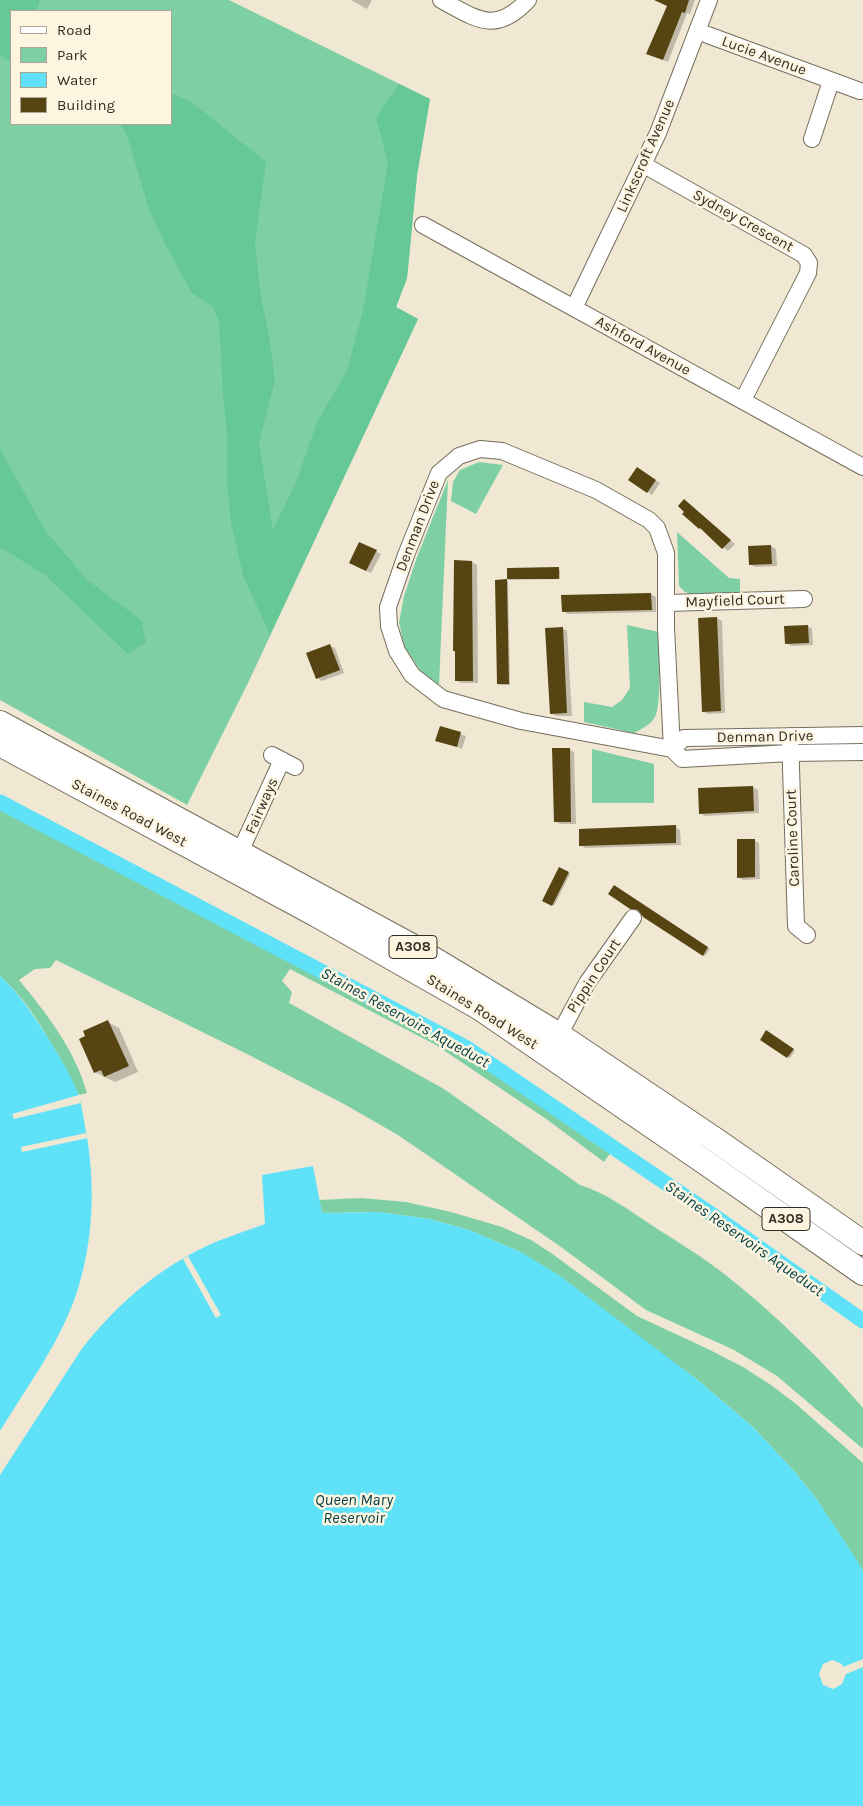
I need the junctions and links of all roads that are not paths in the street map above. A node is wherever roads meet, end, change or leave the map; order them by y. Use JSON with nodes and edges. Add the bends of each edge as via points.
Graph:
{"nodes":[{"id":1,"x":441,"y":0,"type":"edge"},
{"id":2,"x":528,"y":0,"type":"edge"},
{"id":3,"x":709,"y":0,"type":"edge"},
{"id":4,"x":697,"y":31,"type":"junction"},
{"id":5,"x":832,"y":81,"type":"junction"},
{"id":6,"x":860,"y":91,"type":"dead end"},
{"id":7,"x":812,"y":138,"type":"dead end"},
{"id":8,"x":644,"y":165,"type":"junction"},
{"id":9,"x":423,"y":225,"type":"dead end"},
{"id":10,"x":574,"y":308,"type":"junction"},
{"id":11,"x":743,"y":400,"type":"junction"},
{"id":12,"x":863,"y":467,"type":"edge"},
{"id":13,"x":804,"y":599,"type":"dead end"},
{"id":14,"x":667,"y":603,"type":"junction"},
{"id":15,"x":0,"y":723,"type":"edge"},
{"id":16,"x":863,"y":735,"type":"edge"},
{"id":17,"x":790,"y":736,"type":"junction"},
{"id":18,"x":0,"y":744,"type":"edge"},
{"id":19,"x":672,"y":749,"type":"junction"},
{"id":20,"x":863,"y":752,"type":"edge"},
{"id":21,"x":790,"y":753,"type":"junction"},
{"id":22,"x":283,"y":760,"type":"dead end"},
{"id":23,"x":240,"y":852,"type":"junction"},
{"id":24,"x":633,"y":918,"type":"dead end"},
{"id":25,"x":807,"y":935,"type":"dead end"},
{"id":26,"x":559,"y":1035,"type":"junction"},
{"id":27,"x":863,"y":1244,"type":"edge"},
{"id":28,"x":863,"y":1273,"type":"edge"}],
"edges":[{"from":1,"to":2,"type":"street","via":[[479,20],[496,22],[518,11]]},
{"from":3,"to":4,"type":"street","name":"Linkscroft Avenue"},
{"from":4,"to":5,"type":"street","name":"Lucie Avenue"},
{"from":4,"to":8,"type":"street","name":"Linkscroft Avenue"},
{"from":5,"to":6,"type":"street","name":"Lucie Avenue"},
{"from":5,"to":7,"type":"street"},
{"from":8,"to":10,"type":"street","name":"Linkscroft Avenue"},
{"from":8,"to":11,"type":"street","name":"Sydney Crescent","via":[[804,255],[809,263],[808,273]]},
{"from":9,"to":10,"type":"street","name":"Ashford Avenue"},
{"from":10,"to":11,"type":"street","name":"Ashford Avenue"},
{"from":11,"to":12,"type":"street","name":"Ashford Avenue"},
{"from":13,"to":14,"type":"street","name":"Mayfield Court"},
{"from":14,"to":19,"type":"street","name":"Denman Drive"},
{"from":14,"to":19,"type":"street","name":"Denman Drive","via":[[666,553],[657,528],[649,520],[596,490],[502,451],[480,449],[459,456],[439,473],[388,607],[389,626],[397,651],[412,676],[443,699],[521,721]]},
{"from":15,"to":23,"type":"highway","name":"Staines Road West","number":"A308"},
{"from":16,"to":17,"type":"street","name":"Denman Drive"},
{"from":17,"to":19,"type":"street","name":"Denman Drive","via":[[684,738]]},
{"from":17,"to":21,"type":"street","name":"Caroline Court"},
{"from":18,"to":28,"type":"highway","name":"Staines Road West","number":"A308","via":[[318,915],[480,1008]]},
{"from":19,"to":21,"type":"street","name":"Denman Drive","via":[[682,759]]},
{"from":20,"to":21,"type":"street","name":"Denman Drive"},
{"from":21,"to":25,"type":"street","name":"Caroline Court","via":[[796,926]]},
{"from":22,"to":23,"type":"street","name":"Fairways"},
{"from":23,"to":26,"type":"highway","name":"Staines Road West","number":"A308","via":[[410,945]]},
{"from":24,"to":26,"type":"street","name":"Pippin Court","via":[[586,983]]},
{"from":26,"to":27,"type":"highway","name":"Staines Road West","number":"A308","via":[[734,1152]]}]}
